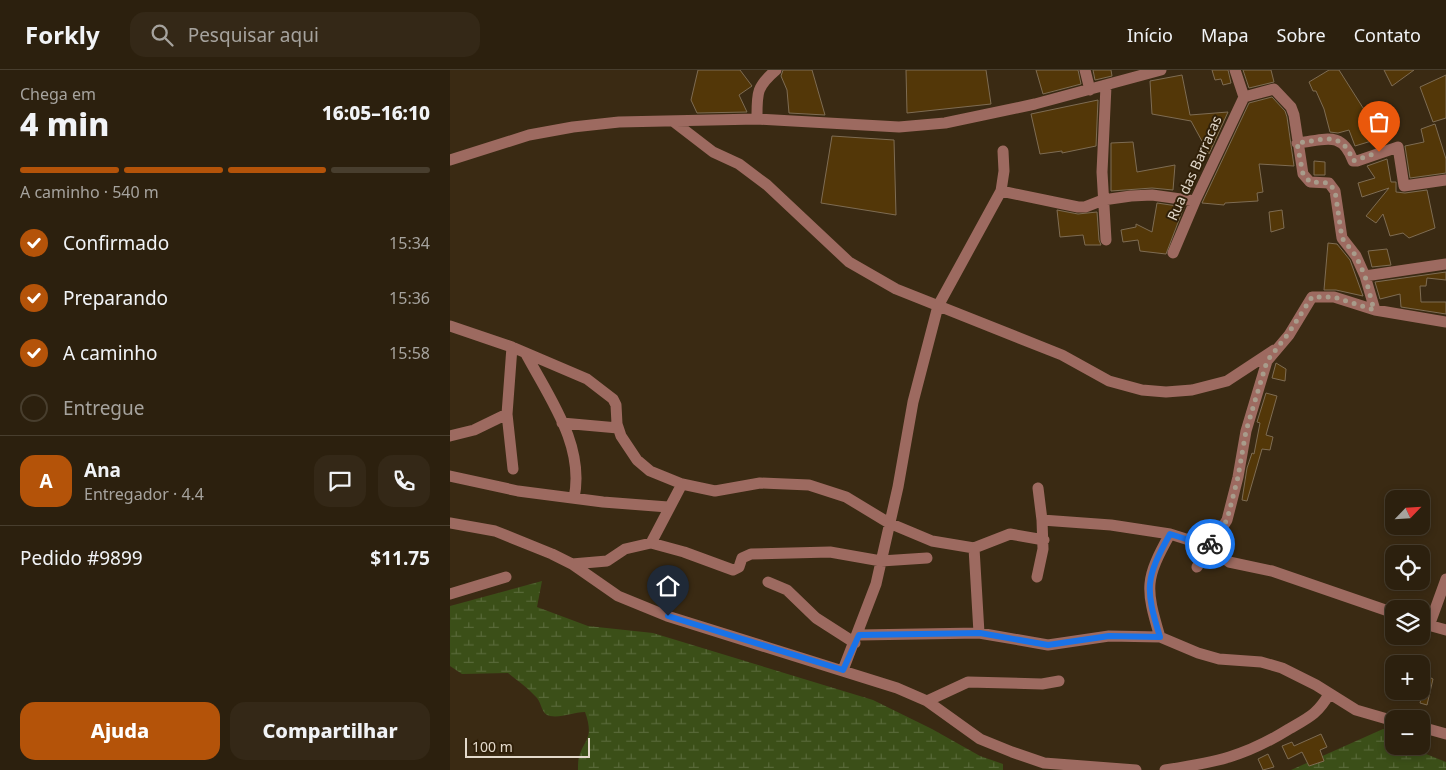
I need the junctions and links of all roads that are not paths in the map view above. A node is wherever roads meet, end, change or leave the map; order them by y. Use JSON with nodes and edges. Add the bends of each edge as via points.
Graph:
{"nodes":[{"id":1,"x":776,"y":70,"type":"edge"},
{"id":2,"x":1085,"y":70,"type":"edge"},
{"id":3,"x":1161,"y":70,"type":"edge"},
{"id":4,"x":1235,"y":70,"type":"edge"},
{"id":5,"x":1106,"y":86,"type":"junction"},
{"id":6,"x":1090,"y":90,"type":"junction"},
{"id":7,"x":1244,"y":97,"type":"junction"},
{"id":8,"x":756,"y":119,"type":"junction"},
{"id":9,"x":674,"y":122,"type":"junction"},
{"id":10,"x":1297,"y":143,"type":"junction"},
{"id":11,"x":1003,"y":152,"type":"dead end"},
{"id":12,"x":450,"y":160,"type":"edge"},
{"id":13,"x":1446,"y":180,"type":"edge"},
{"id":14,"x":1001,"y":191,"type":"junction"},
{"id":15,"x":1103,"y":200,"type":"junction"},
{"id":16,"x":1195,"y":201,"type":"junction"},
{"id":17,"x":1106,"y":240,"type":"dead end"},
{"id":18,"x":1174,"y":253,"type":"dead end"},
{"id":19,"x":1446,"y":264,"type":"edge"},
{"id":20,"x":1365,"y":276,"type":"junction"},
{"id":21,"x":938,"y":306,"type":"junction"},
{"id":22,"x":1374,"y":310,"type":"junction"},
{"id":23,"x":1446,"y":322,"type":"edge"},
{"id":24,"x":450,"y":326,"type":"edge"},
{"id":25,"x":512,"y":347,"type":"junction"},
{"id":26,"x":1274,"y":350,"type":"junction"},
{"id":27,"x":526,"y":354,"type":"junction"},
{"id":28,"x":507,"y":414,"type":"junction"},
{"id":29,"x":562,"y":423,"type":"junction"},
{"id":30,"x":618,"y":428,"type":"junction"},
{"id":31,"x":450,"y":436,"type":"edge"},
{"id":32,"x":513,"y":469,"type":"dead end"},
{"id":33,"x":450,"y":476,"type":"edge"},
{"id":34,"x":682,"y":484,"type":"junction"},
{"id":35,"x":1038,"y":488,"type":"dead end"},
{"id":36,"x":574,"y":498,"type":"junction"},
{"id":37,"x":668,"y":506,"type":"junction"},
{"id":38,"x":1042,"y":520,"type":"junction"},
{"id":39,"x":450,"y":523,"type":"edge"},
{"id":40,"x":889,"y":523,"type":"junction"},
{"id":41,"x":1170,"y":534,"type":"junction"},
{"id":42,"x":1044,"y":540,"type":"junction"},
{"id":43,"x":651,"y":543,"type":"junction"},
{"id":44,"x":1208,"y":546,"type":"junction"},
{"id":45,"x":974,"y":548,"type":"junction"},
{"id":46,"x":927,"y":558,"type":"dead end"},
{"id":47,"x":881,"y":561,"type":"junction"},
{"id":48,"x":572,"y":564,"type":"junction"},
{"id":49,"x":1197,"y":567,"type":"dead end"},
{"id":50,"x":506,"y":577,"type":"dead end"},
{"id":51,"x":1037,"y":577,"type":"dead end"},
{"id":52,"x":1446,"y":579,"type":"edge"},
{"id":53,"x":768,"y":582,"type":"dead end"},
{"id":54,"x":450,"y":594,"type":"edge"},
{"id":55,"x":1385,"y":610,"type":"edge"},
{"id":56,"x":1430,"y":613,"type":"edge"},
{"id":57,"x":1430,"y":625,"type":"edge"},
{"id":58,"x":1446,"y":630,"type":"edge"},
{"id":59,"x":980,"y":633,"type":"junction"},
{"id":60,"x":1160,"y":637,"type":"junction"},
{"id":61,"x":857,"y":639,"type":"junction"},
{"id":62,"x":843,"y":670,"type":"junction"},
{"id":63,"x":1059,"y":681,"type":"dead end"},
{"id":64,"x":1329,"y":694,"type":"junction"},
{"id":65,"x":928,"y":701,"type":"junction"},
{"id":66,"x":1385,"y":718,"type":"edge"},
{"id":67,"x":1430,"y":730,"type":"edge"},
{"id":68,"x":1446,"y":734,"type":"edge"},
{"id":69,"x":1136,"y":770,"type":"edge"},
{"id":70,"x":1165,"y":770,"type":"edge"}],
"edges":[{"from":1,"to":8,"type":"street","via":[[758,88]]},
{"from":2,"to":6,"type":"street"},
{"from":3,"to":5,"type":"street"},
{"from":4,"to":7,"type":"street"},
{"from":5,"to":6,"type":"street"},
{"from":5,"to":15,"type":"street"},
{"from":6,"to":8,"type":"street","via":[[945,123],[899,127]]},
{"from":7,"to":10,"type":"street","via":[[1274,89],[1291,107]]},
{"from":7,"to":16,"type":"street","name":"Rua das Barracas"},
{"from":8,"to":9,"type":"street"},
{"from":9,"to":12,"type":"street","via":[[573,126],[519,137]]},
{"from":9,"to":21,"type":"street","via":[[713,152],[739,164],[767,185],[849,262],[896,289]]},
{"from":10,"to":13,"type":"street","via":[[1338,139],[1345,143],[1353,161],[1395,146],[1404,186]]},
{"from":10,"to":20,"type":"street","via":[[1306,178],[1310,182],[1329,183],[1335,191],[1342,238],[1356,256]]},
{"from":11,"to":14,"type":"street"},
{"from":14,"to":15,"type":"street","via":[[1078,207]]},
{"from":14,"to":21,"type":"street"},
{"from":15,"to":16,"type":"street","via":[[1152,195]]},
{"from":15,"to":17,"type":"street"},
{"from":16,"to":18,"type":"street","name":"Rua das Barracas"},
{"from":19,"to":20,"type":"street"},
{"from":20,"to":22,"type":"street"},
{"from":21,"to":26,"type":"street","via":[[1062,355],[1108,381],[1142,390],[1192,390],[1227,381]]},
{"from":21,"to":40,"type":"street","via":[[913,402]]},
{"from":22,"to":23,"type":"street"},
{"from":22,"to":26,"type":"street","via":[[1334,297],[1312,297]]},
{"from":24,"to":25,"type":"street"},
{"from":25,"to":27,"type":"street"},
{"from":25,"to":28,"type":"street"},
{"from":26,"to":44,"type":"street","via":[[1267,361],[1246,431],[1227,520]]},
{"from":27,"to":29,"type":"street"},
{"from":27,"to":30,"type":"street","via":[[573,371],[613,399]]},
{"from":28,"to":31,"type":"street","via":[[474,430]]},
{"from":28,"to":32,"type":"street"},
{"from":29,"to":30,"type":"street"},
{"from":29,"to":36,"type":"street","via":[[575,460],[577,485]]},
{"from":30,"to":34,"type":"street","via":[[637,460],[650,470]]},
{"from":33,"to":36,"type":"street","via":[[518,491]]},
{"from":34,"to":37,"type":"street"},
{"from":34,"to":40,"type":"street","via":[[715,492],[760,483],[810,485],[846,497]]},
{"from":35,"to":38,"type":"street"},
{"from":36,"to":37,"type":"street"},
{"from":37,"to":43,"type":"street"},
{"from":38,"to":41,"type":"street","via":[[1111,525]]},
{"from":38,"to":42,"type":"street"},
{"from":39,"to":48,"type":"street","via":[[495,531]]},
{"from":40,"to":45,"type":"street","via":[[932,541]]},
{"from":40,"to":47,"type":"street"},
{"from":41,"to":44,"type":"street"},
{"from":41,"to":60,"type":"street","via":[[1149,578],[1150,603]]},
{"from":42,"to":45,"type":"street","via":[[1010,534]]},
{"from":42,"to":51,"type":"street"},
{"from":43,"to":47,"type":"street","via":[[733,570],[739,568],[742,558],[751,554],[830,552]]},
{"from":43,"to":48,"type":"street","via":[[625,549],[607,562]]},
{"from":44,"to":49,"type":"street"},
{"from":44,"to":55,"type":"street","via":[[1229,562],[1272,571]]},
{"from":45,"to":59,"type":"street"},
{"from":46,"to":47,"type":"street"},
{"from":47,"to":61,"type":"street"},
{"from":48,"to":62,"type":"street","via":[[618,596],[643,606]]},
{"from":50,"to":54,"type":"street"},
{"from":52,"to":56,"type":"street"},
{"from":53,"to":61,"type":"street","via":[[787,590],[816,618]]},
{"from":57,"to":58,"type":"street"},
{"from":59,"to":60,"type":"street","via":[[1048,645],[1109,636]]},
{"from":59,"to":61,"type":"street"},
{"from":60,"to":64,"type":"street","via":[[1219,659],[1261,662],[1282,668]]},
{"from":61,"to":62,"type":"street"},
{"from":62,"to":65,"type":"street"},
{"from":63,"to":65,"type":"street","via":[[1042,684],[968,682]]},
{"from":64,"to":66,"type":"street","via":[[1356,710]]},
{"from":64,"to":70,"type":"street","via":[[1318,712],[1248,752],[1214,762]]},
{"from":65,"to":69,"type":"street","via":[[980,739],[1044,763]]},
{"from":67,"to":68,"type":"street"}]}
